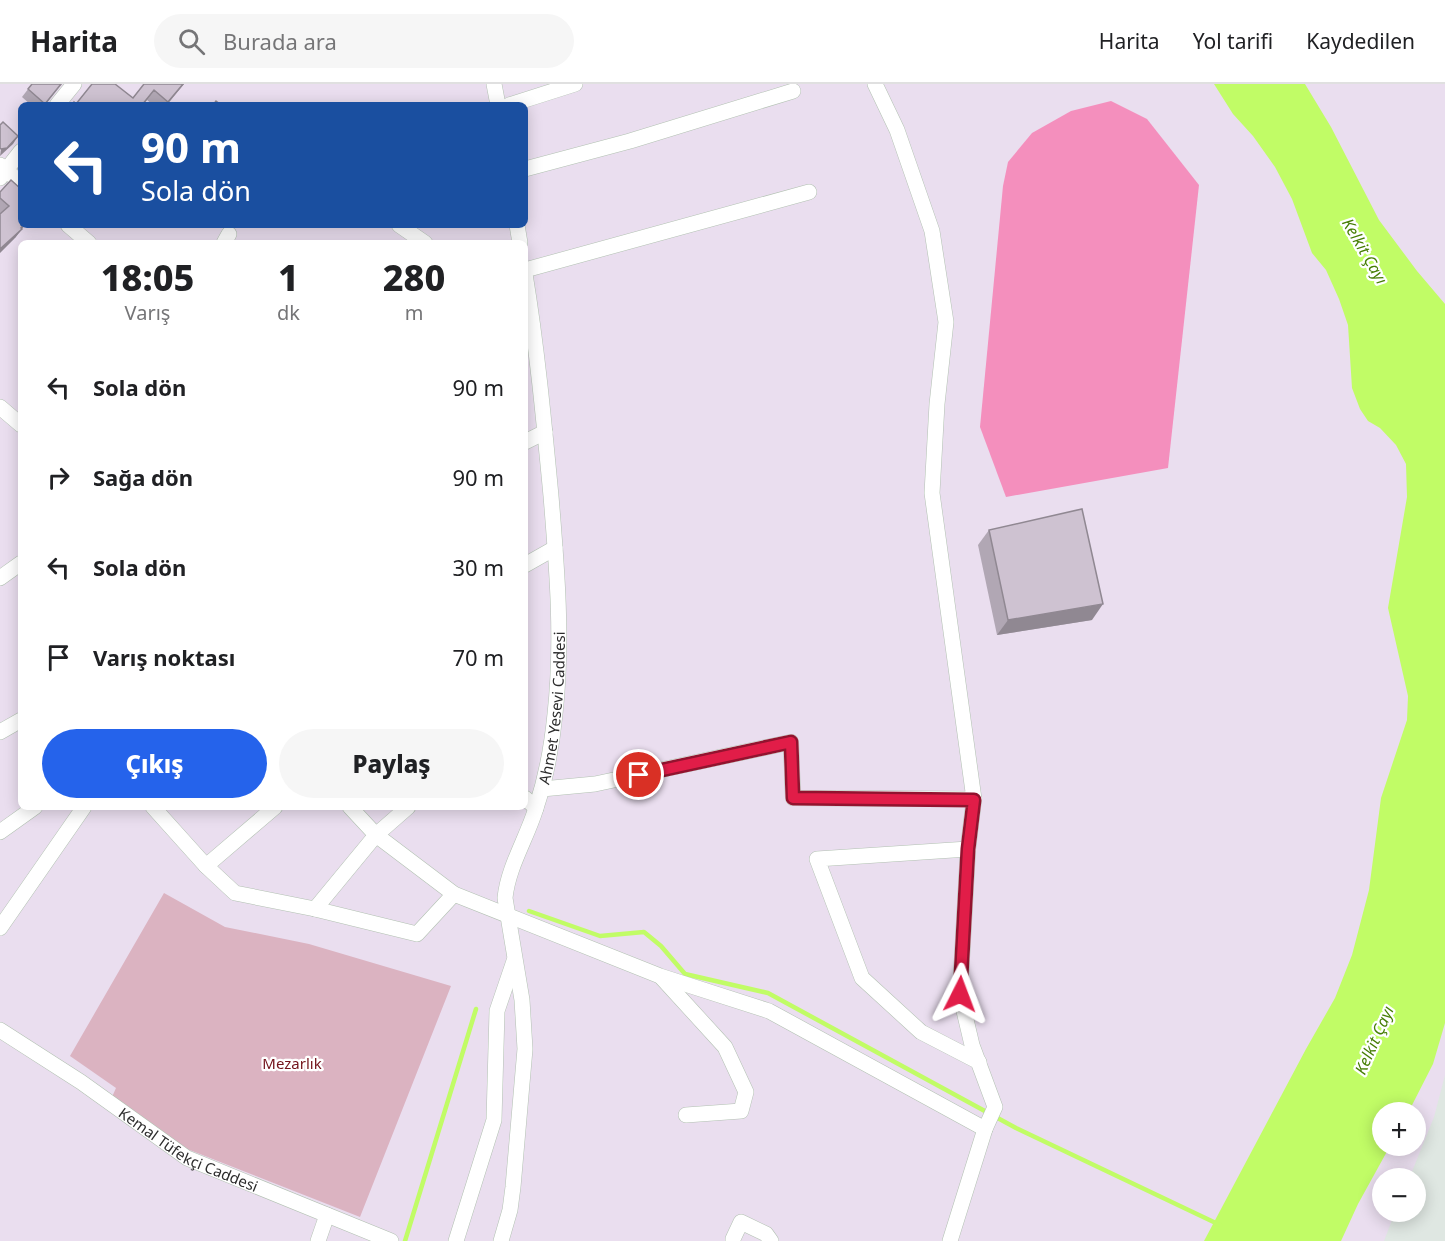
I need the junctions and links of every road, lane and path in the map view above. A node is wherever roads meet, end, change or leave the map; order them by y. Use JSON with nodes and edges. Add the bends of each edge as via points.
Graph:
{"nodes":[{"id":1,"x":74,"y":84,"type":"edge"},
{"id":2,"x":495,"y":84,"type":"edge"},
{"id":3,"x":575,"y":84,"type":"edge"},
{"id":4,"x":875,"y":84,"type":"edge"},
{"id":5,"x":793,"y":92,"type":"dead end"},
{"id":6,"x":59,"y":102,"type":"edge"},
{"id":7,"x":498,"y":102,"type":"edge"},
{"id":8,"x":518,"y":102,"type":"edge"},
{"id":9,"x":18,"y":154,"type":"edge"},
{"id":10,"x":528,"y":169,"type":"edge"},
{"id":11,"x":2,"y":171,"type":"edge"},
{"id":12,"x":18,"y":181,"type":"edge"},
{"id":13,"x":809,"y":192,"type":"dead end"},
{"id":14,"x":75,"y":228,"type":"edge"},
{"id":15,"x":403,"y":228,"type":"edge"},
{"id":16,"x":86,"y":240,"type":"edge"},
{"id":17,"x":421,"y":240,"type":"edge"},
{"id":18,"x":528,"y":271,"type":"edge"},
{"id":19,"x":528,"y":310,"type":"edge"},
{"id":20,"x":2,"y":411,"type":"edge"},
{"id":21,"x":18,"y":423,"type":"edge"},
{"id":22,"x":545,"y":432,"type":"junction"},
{"id":23,"x":528,"y":440,"type":"edge"},
{"id":24,"x":555,"y":548,"type":"junction"},
{"id":25,"x":528,"y":563,"type":"edge"},
{"id":26,"x":18,"y":565,"type":"edge"},
{"id":27,"x":0,"y":578,"type":"edge"},
{"id":28,"x":18,"y":722,"type":"edge"},
{"id":29,"x":0,"y":732,"type":"edge"},
{"id":30,"x":542,"y":789,"type":"junction"},
{"id":31,"x":974,"y":800,"type":"junction"},
{"id":32,"x":531,"y":803,"type":"edge"},
{"id":33,"x":31,"y":810,"type":"edge"},
{"id":34,"x":82,"y":810,"type":"edge"},
{"id":35,"x":156,"y":810,"type":"edge"},
{"id":36,"x":271,"y":810,"type":"edge"},
{"id":37,"x":353,"y":810,"type":"edge"},
{"id":38,"x":405,"y":810,"type":"edge"},
{"id":39,"x":0,"y":832,"type":"edge"},
{"id":40,"x":376,"y":835,"type":"junction"},
{"id":41,"x":968,"y":849,"type":"junction"},
{"id":42,"x":206,"y":866,"type":"junction"},
{"id":43,"x":454,"y":894,"type":"junction"},
{"id":44,"x":315,"y":909,"type":"junction"},
{"id":45,"x":506,"y":914,"type":"junction"},
{"id":46,"x":0,"y":928,"type":"edge"},
{"id":47,"x":514,"y":961,"type":"junction"},
{"id":48,"x":660,"y":976,"type":"junction"},
{"id":49,"x":0,"y":1030,"type":"edge"},
{"id":50,"x":979,"y":1062,"type":"junction"},
{"id":51,"x":686,"y":1115,"type":"dead end"},
{"id":52,"x":989,"y":1119,"type":"junction"},
{"id":53,"x":327,"y":1215,"type":"junction"},
{"id":54,"x":318,"y":1241,"type":"edge"},
{"id":55,"x":391,"y":1241,"type":"edge"},
{"id":56,"x":456,"y":1241,"type":"edge"},
{"id":57,"x":501,"y":1241,"type":"edge"},
{"id":58,"x":733,"y":1241,"type":"edge"},
{"id":59,"x":771,"y":1241,"type":"edge"},
{"id":60,"x":950,"y":1241,"type":"edge"}],
"edges":[{"from":1,"to":6,"type":"street"},
{"from":2,"to":7,"type":"street"},
{"from":3,"to":8,"type":"street"},
{"from":4,"to":31,"type":"street","via":[[897,130],[932,231],[946,322],[932,494]]},
{"from":5,"to":10,"type":"street"},
{"from":9,"to":11,"type":"street"},
{"from":11,"to":12,"type":"street"},
{"from":13,"to":18,"type":"street"},
{"from":14,"to":16,"type":"street"},
{"from":15,"to":17,"type":"street"},
{"from":19,"to":22,"type":"street","name":"Ahmet Yesevi Caddesi"},
{"from":20,"to":21,"type":"street"},
{"from":22,"to":23,"type":"street"},
{"from":22,"to":24,"type":"street","name":"Ahmet Yesevi Caddesi"},
{"from":24,"to":25,"type":"street"},
{"from":24,"to":30,"type":"street","name":"Ahmet Yesevi Caddesi","via":[[557,691]]},
{"from":26,"to":27,"type":"street"},
{"from":28,"to":29,"type":"street"},
{"from":30,"to":31,"type":"street","via":[[595,784],[791,742],[793,798]]},
{"from":30,"to":32,"type":"street","name":"Ahmet Yesevi Caddesi"},
{"from":31,"to":41,"type":"street"},
{"from":32,"to":45,"type":"street","name":"Ahmet Yesevi Caddesi","via":[[506,884]]},
{"from":33,"to":39,"type":"street"},
{"from":34,"to":46,"type":"street"},
{"from":35,"to":42,"type":"street"},
{"from":36,"to":42,"type":"street"},
{"from":37,"to":40,"type":"street"},
{"from":38,"to":40,"type":"street"},
{"from":40,"to":43,"type":"street"},
{"from":40,"to":44,"type":"street"},
{"from":41,"to":50,"type":"street","via":[[960,994]]},
{"from":41,"to":50,"type":"street","via":[[817,859],[862,978],[921,1032]]},
{"from":42,"to":44,"type":"street","via":[[235,893]]},
{"from":43,"to":44,"type":"street","via":[[417,934]]},
{"from":43,"to":45,"type":"street"},
{"from":45,"to":47,"type":"street","name":"Ahmet Yesevi Caddesi"},
{"from":45,"to":48,"type":"street"},
{"from":47,"to":56,"type":"street","via":[[497,1011],[494,1120]]},
{"from":47,"to":57,"type":"street","name":"Ahmet Yesevi Caddesi","via":[[522,1000],[525,1049],[513,1187]]},
{"from":48,"to":51,"type":"street","via":[[725,1047],[746,1092],[741,1111]]},
{"from":48,"to":52,"type":"street","via":[[769,1011]]},
{"from":49,"to":53,"type":"street","name":"Kemal Tüfekçi Caddesi","via":[[187,1158]]},
{"from":50,"to":52,"type":"street"},
{"from":52,"to":60,"type":"street"},
{"from":53,"to":54,"type":"street"},
{"from":53,"to":55,"type":"street","name":"Kemal Tüfekçi Caddesi"},
{"from":58,"to":59,"type":"street","via":[[741,1222],[766,1234]]}]}
